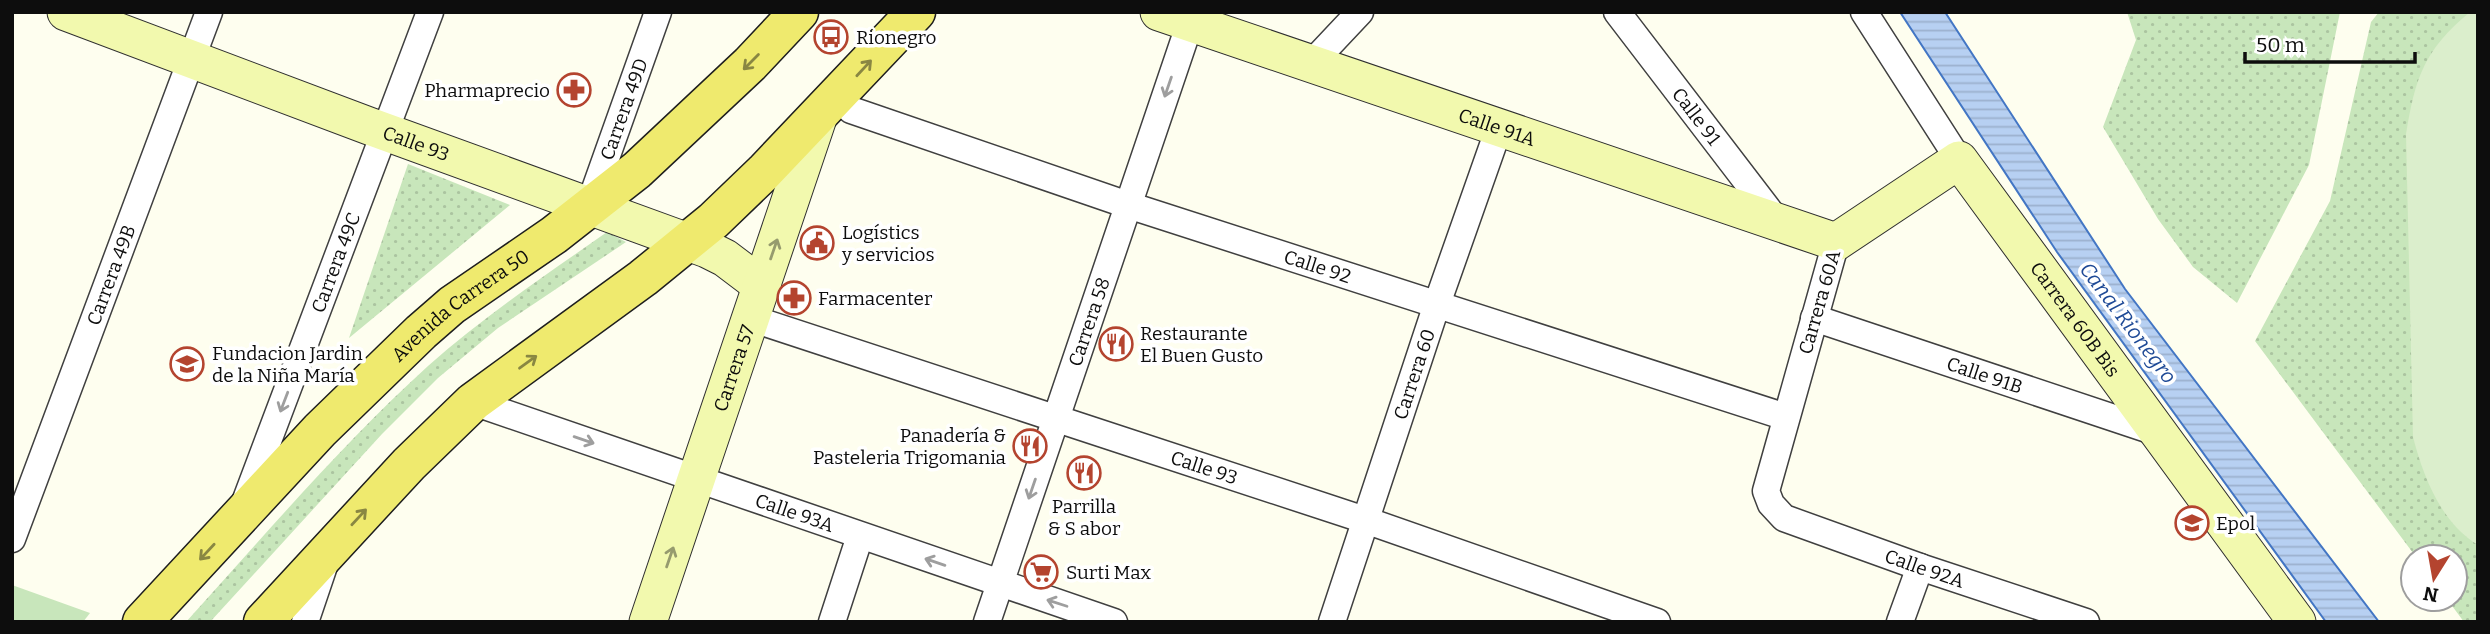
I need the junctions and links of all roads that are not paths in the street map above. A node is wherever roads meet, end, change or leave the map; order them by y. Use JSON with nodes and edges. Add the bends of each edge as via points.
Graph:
{"nodes":[{"id":1,"x":66,"y":12,"type":"edge"},
{"id":2,"x":209,"y":12,"type":"edge"},
{"id":3,"x":430,"y":12,"type":"edge"},
{"id":4,"x":658,"y":12,"type":"edge"},
{"id":5,"x":799,"y":12,"type":"edge"},
{"id":6,"x":916,"y":12,"type":"edge"},
{"id":7,"x":1360,"y":12,"type":"edge"},
{"id":8,"x":1617,"y":12,"type":"edge"},
{"id":9,"x":1864,"y":12,"type":"edge"},
{"id":10,"x":1174,"y":18,"type":"edge"},
{"id":11,"x":191,"y":59,"type":"junction"},
{"id":12,"x":1311,"y":64,"type":"junction"},
{"id":13,"x":835,"y":112,"type":"junction"},
{"id":14,"x":1499,"y":128,"type":"junction"},
{"id":15,"x":386,"y":132,"type":"junction"},
{"id":16,"x":1959,"y":160,"type":"junction"},
{"id":17,"x":1128,"y":205,"type":"junction"},
{"id":18,"x":589,"y":206,"type":"junction"},
{"id":19,"x":1777,"y":221,"type":"junction"},
{"id":20,"x":1836,"y":242,"type":"junction"},
{"id":21,"x":688,"y":243,"type":"junction"},
{"id":22,"x":756,"y":302,"type":"junction"},
{"id":23,"x":1437,"y":304,"type":"junction"},
{"id":24,"x":1814,"y":318,"type":"junction"},
{"id":25,"x":473,"y":402,"type":"junction"},
{"id":26,"x":1786,"y":418,"type":"junction"},
{"id":27,"x":1055,"y":420,"type":"junction"},
{"id":28,"x":2157,"y":432,"type":"junction"},
{"id":29,"x":696,"y":479,"type":"junction"},
{"id":30,"x":1770,"y":504,"type":"joint"},
{"id":31,"x":240,"y":515,"type":"junction"},
{"id":32,"x":1365,"y":520,"type":"junction"},
{"id":33,"x":860,"y":536,"type":"junction"},
{"id":34,"x":12,"y":539,"type":"edge"},
{"id":35,"x":330,"y":549,"type":"junction"},
{"id":36,"x":1920,"y":567,"type":"junction"},
{"id":37,"x":1000,"y":584,"type":"junction"},
{"id":38,"x":1615,"y":615,"type":"edge"},
{"id":39,"x":142,"y":622,"type":"edge"},
{"id":40,"x":264,"y":622,"type":"edge"},
{"id":41,"x":305,"y":622,"type":"edge"},
{"id":42,"x":648,"y":622,"type":"edge"},
{"id":43,"x":832,"y":622,"type":"edge"},
{"id":44,"x":987,"y":622,"type":"edge"},
{"id":45,"x":1114,"y":622,"type":"edge"},
{"id":46,"x":1332,"y":622,"type":"edge"},
{"id":47,"x":1657,"y":622,"type":"edge"},
{"id":48,"x":1900,"y":622,"type":"edge"},
{"id":49,"x":2086,"y":622,"type":"edge"},
{"id":50,"x":2297,"y":622,"type":"edge"}],
"edges":[{"from":1,"to":11,"type":"street","name":"Calle 93"},
{"from":2,"to":11,"type":"street","name":"Carrera 49B"},
{"from":3,"to":15,"type":"street","name":"Carrera 49C"},
{"from":4,"to":18,"type":"street","name":"Carrera 49D"},
{"from":5,"to":18,"type":"main road","name":"Avenida Carrera 50","one_way":true,"via":[[637,170]]},
{"from":13,"to":6,"type":"main road","one_way":true},
{"from":7,"to":12,"type":"street"},
{"from":8,"to":19,"type":"street","name":"Calle 91"},
{"from":9,"to":16,"type":"street","name":"Carrera 60B Bis"},
{"from":10,"to":12,"type":"street","name":"Calle 91A"},
{"from":10,"to":17,"type":"street","name":"Carrera 58","one_way":true},
{"from":11,"to":15,"type":"street","name":"Calle 93"},
{"from":11,"to":34,"type":"street","name":"Carrera 49B"},
{"from":12,"to":14,"type":"street","name":"Calle 91A"},
{"from":13,"to":17,"type":"street","name":"Calle 92"},
{"from":13,"to":21,"type":"main road"},
{"from":22,"to":13,"type":"street","name":"Carrera 57","one_way":true},
{"from":14,"to":19,"type":"street","name":"Calle 91A"},
{"from":14,"to":23,"type":"street","name":"Carrera 60"},
{"from":15,"to":18,"type":"street","name":"Calle 93"},
{"from":15,"to":31,"type":"street","name":"Carrera 49C","one_way":true},
{"from":16,"to":20,"type":"street","name":"Carrera 60A"},
{"from":16,"to":28,"type":"street","name":"Carrera 60B Bis"},
{"from":17,"to":23,"type":"street","name":"Calle 92"},
{"from":17,"to":27,"type":"street","name":"Carrera 58"},
{"from":18,"to":21,"type":"street","name":"Calle 93"},
{"from":18,"to":31,"type":"main road","name":"Avenida Carrera 50","via":[[421,332]]},
{"from":19,"to":20,"type":"street","name":"Calle 91A"},
{"from":20,"to":24,"type":"street","name":"Carrera 60A"},
{"from":21,"to":22,"type":"street","name":"Calle 93","via":[[725,258]]},
{"from":25,"to":21,"type":"main road","one_way":true},
{"from":22,"to":27,"type":"street","name":"Calle 93"},
{"from":22,"to":29,"type":"street","name":"Carrera 57"},
{"from":23,"to":26,"type":"street","name":"Calle 92"},
{"from":23,"to":32,"type":"street","name":"Carrera 60"},
{"from":24,"to":26,"type":"street","name":"Carrera 60A"},
{"from":24,"to":28,"type":"street","name":"Calle 91B"},
{"from":25,"to":29,"type":"street","name":"Calle 93A","one_way":true},
{"from":35,"to":25,"type":"main road","one_way":true},
{"from":26,"to":30,"type":"street","name":"Carrera 60A","via":[[1766,491]]},
{"from":27,"to":32,"type":"street","name":"Calle 93"},
{"from":27,"to":37,"type":"street","name":"Carrera 58","one_way":true},
{"from":28,"to":50,"type":"street","name":"Carrera 60B Bis"},
{"from":29,"to":33,"type":"street","name":"Calle 93A"},
{"from":42,"to":29,"type":"street","name":"Carrera 57","one_way":true},
{"from":30,"to":36,"type":"street","name":"Calle 92A","via":[[1784,518]]},
{"from":31,"to":39,"type":"main road","name":"Avenida Carrera 50","one_way":true},
{"from":32,"to":38,"type":"street","name":"Calle 93"},
{"from":32,"to":46,"type":"street","name":"Carrera 60"},
{"from":37,"to":33,"type":"street","name":"Calle 93A","one_way":true},
{"from":33,"to":43,"type":"street"},
{"from":35,"to":40,"type":"main road"},
{"from":35,"to":41,"type":"street"},
{"from":36,"to":48,"type":"street"},
{"from":36,"to":49,"type":"street","name":"Calle 92A"},
{"from":37,"to":44,"type":"street","name":"Carrera 58"},
{"from":45,"to":37,"type":"street","name":"Calle 93A","one_way":true},
{"from":38,"to":47,"type":"street","name":"Calle 93"}]}
